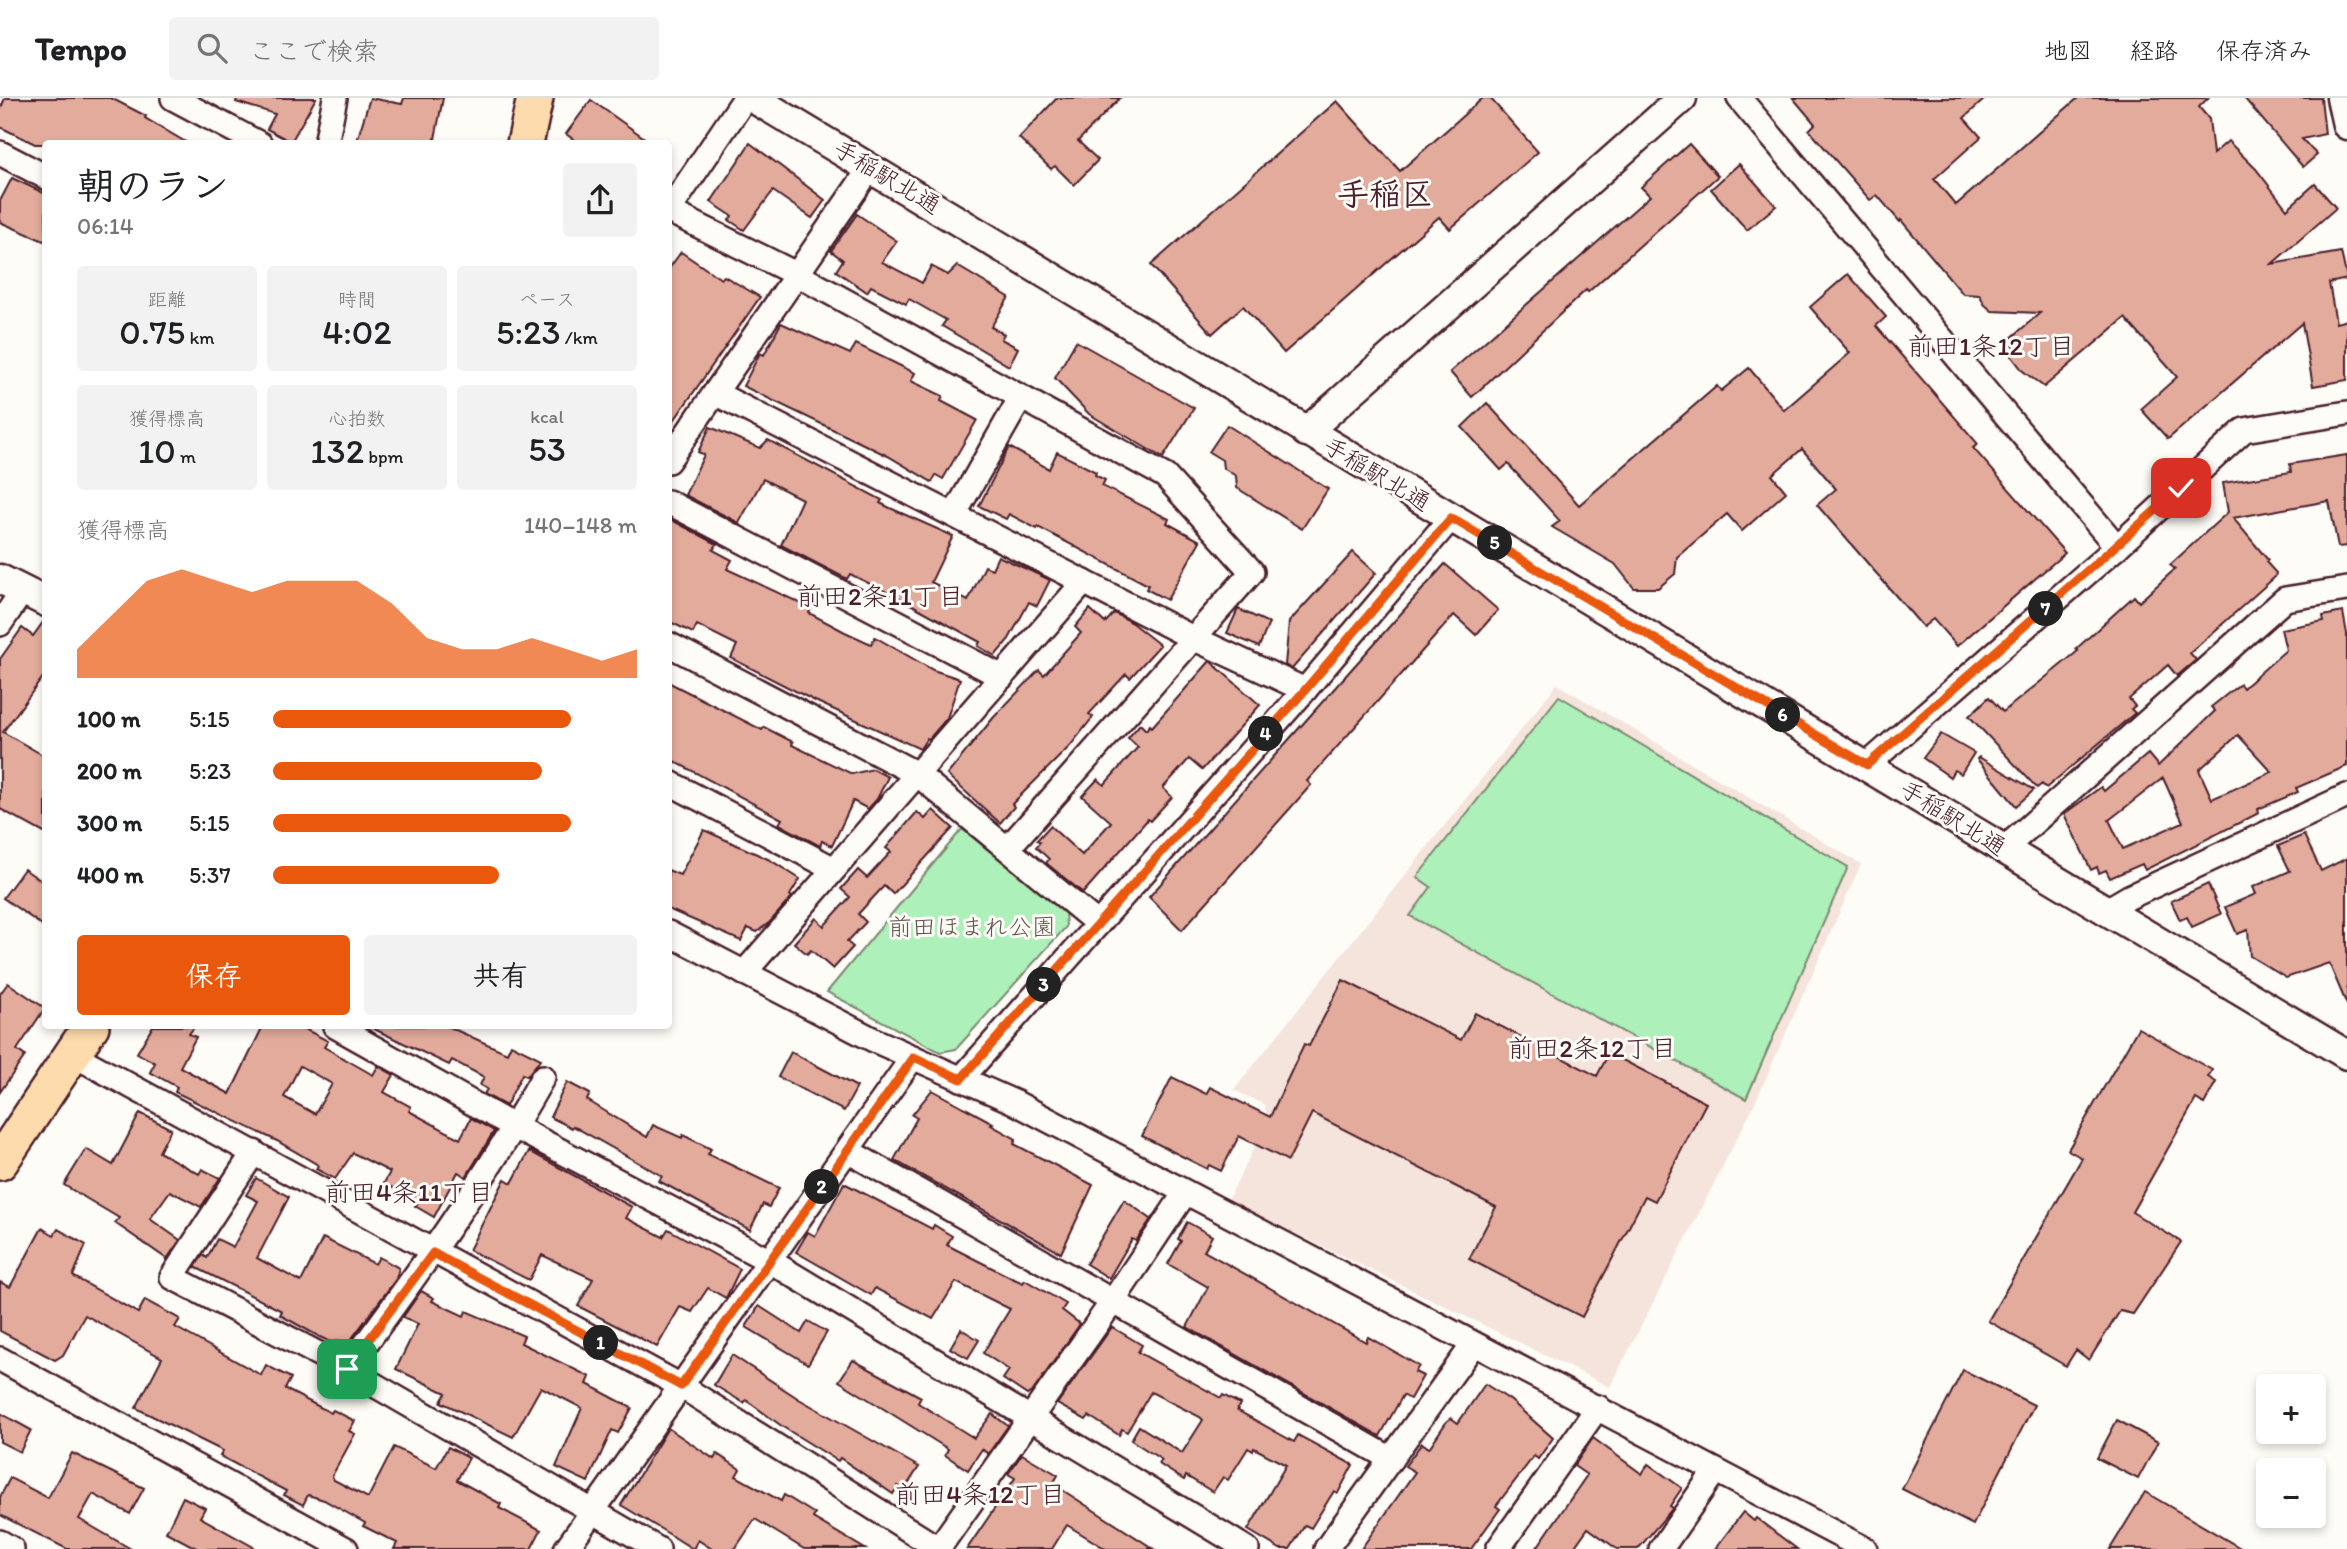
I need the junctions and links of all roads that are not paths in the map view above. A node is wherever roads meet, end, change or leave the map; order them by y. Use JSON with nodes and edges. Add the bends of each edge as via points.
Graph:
{"nodes":[{"id":1,"x":173,"y":98,"type":"edge"},
{"id":2,"x":335,"y":98,"type":"edge"},
{"id":3,"x":535,"y":98,"type":"edge"},
{"id":4,"x":745,"y":98,"type":"edge"},
{"id":5,"x":753,"y":98,"type":"edge"},
{"id":6,"x":1682,"y":98,"type":"edge"},
{"id":7,"x":1739,"y":98,"type":"edge"},
{"id":8,"x":2342,"y":98,"type":"edge"},
{"id":9,"x":2347,"y":125,"type":"edge"},
{"id":10,"x":252,"y":140,"type":"edge"},
{"id":11,"x":327,"y":140,"type":"edge"},
{"id":12,"x":526,"y":140,"type":"edge"},
{"id":13,"x":0,"y":153,"type":"edge"},
{"id":14,"x":871,"y":167,"type":"junction"},
{"id":15,"x":42,"y":175,"type":"edge"},
{"id":16,"x":672,"y":207,"type":"edge"},
{"id":17,"x":672,"y":212,"type":"edge"},
{"id":18,"x":797,"y":275,"type":"junction"},
{"id":19,"x":715,"y":393,"type":"junction"},
{"id":20,"x":1020,"y":399,"type":"junction"},
{"id":21,"x":2347,"y":413,"type":"edge"},
{"id":22,"x":1306,"y":432,"type":"junction"},
{"id":23,"x":672,"y":455,"type":"edge"},
{"id":24,"x":672,"y":504,"type":"edge"},
{"id":25,"x":954,"y":515,"type":"junction"},
{"id":26,"x":1451,"y":518,"type":"junction"},
{"id":27,"x":2117,"y":547,"type":"junction"},
{"id":28,"x":1084,"y":582,"type":"junction"},
{"id":29,"x":2347,"y":589,"type":"edge"},
{"id":30,"x":23,"y":591,"type":"edge"},
{"id":31,"x":0,"y":624,"type":"edge"},
{"id":32,"x":1193,"y":638,"type":"junction"},
{"id":33,"x":672,"y":646,"type":"edge"},
{"id":34,"x":1002,"y":677,"type":"junction"},
{"id":35,"x":1305,"y":690,"type":"junction"},
{"id":36,"x":1867,"y":765,"type":"junction"},
{"id":37,"x":917,"y":774,"type":"junction"},
{"id":38,"x":672,"y":784,"type":"edge"},
{"id":39,"x":2347,"y":796,"type":"edge"},
{"id":40,"x":1008,"y":848,"type":"junction"},
{"id":41,"x":2004,"y":849,"type":"junction"},
{"id":42,"x":834,"y":869,"type":"junction"},
{"id":43,"x":2105,"y":911,"type":"junction"},
{"id":44,"x":1098,"y":924,"type":"junction"},
{"id":45,"x":672,"y":935,"type":"edge"},
{"id":46,"x":744,"y":973,"type":"junction"},
{"id":47,"x":89,"y":1029,"type":"edge"},
{"id":48,"x":340,"y":1029,"type":"edge"},
{"id":49,"x":72,"y":1054,"type":"junction"},
{"id":50,"x":2347,"y":1055,"type":"edge"},
{"id":51,"x":914,"y":1057,"type":"junction"},
{"id":52,"x":543,"y":1077,"type":"dead end"},
{"id":53,"x":961,"y":1079,"type":"junction"},
{"id":54,"x":515,"y":1126,"type":"junction"},
{"id":55,"x":848,"y":1151,"type":"junction"},
{"id":56,"x":254,"y":1152,"type":"junction"},
{"id":57,"x":0,"y":1162,"type":"edge"},
{"id":58,"x":1185,"y":1193,"type":"junction"},
{"id":59,"x":433,"y":1253,"type":"junction"},
{"id":60,"x":770,"y":1261,"type":"junction"},
{"id":61,"x":1113,"y":1301,"type":"junction"},
{"id":62,"x":1473,"y":1345,"type":"junction"},
{"id":63,"x":0,"y":1359,"type":"edge"},
{"id":64,"x":347,"y":1369,"type":"junction"},
{"id":65,"x":681,"y":1386,"type":"junction"},
{"id":66,"x":1598,"y":1407,"type":"junction"},
{"id":67,"x":1030,"y":1418,"type":"junction"},
{"id":68,"x":1391,"y":1459,"type":"junction"},
{"id":69,"x":1715,"y":1471,"type":"junction"},
{"id":70,"x":594,"y":1510,"type":"junction"},
{"id":71,"x":0,"y":1542,"type":"edge"},
{"id":72,"x":1862,"y":1548,"type":"edge"},
{"id":73,"x":12,"y":1549,"type":"edge"},
{"id":74,"x":346,"y":1549,"type":"edge"},
{"id":75,"x":566,"y":1549,"type":"edge"},
{"id":76,"x":658,"y":1549,"type":"edge"},
{"id":77,"x":938,"y":1549,"type":"edge"},
{"id":78,"x":1247,"y":1549,"type":"edge"},
{"id":79,"x":1326,"y":1549,"type":"edge"},
{"id":80,"x":1498,"y":1549,"type":"edge"},
{"id":81,"x":1661,"y":1549,"type":"edge"}],
"edges":[{"from":1,"to":10,"type":"street"},
{"from":2,"to":11,"type":"street"},
{"from":3,"to":12,"type":"main road"},
{"from":4,"to":16,"type":"street"},
{"from":5,"to":14,"type":"street","name":"手稲駅北通"},
{"from":6,"to":22,"type":"street","name":"手稲駅北通"},
{"from":7,"to":27,"type":"street"},
{"from":8,"to":9,"type":"street"},
{"from":13,"to":15,"type":"street"},
{"from":14,"to":18,"type":"street"},
{"from":14,"to":22,"type":"street","name":"手稲駅北通"},
{"from":17,"to":18,"type":"street"},
{"from":18,"to":19,"type":"street"},
{"from":18,"to":20,"type":"street"},
{"from":19,"to":23,"type":"street"},
{"from":19,"to":25,"type":"street"},
{"from":20,"to":25,"type":"street"},
{"from":20,"to":32,"type":"street","via":[[1165,476],[1252,572]]},
{"from":21,"to":27,"type":"street","via":[[2244,430]]},
{"from":22,"to":26,"type":"street","name":"手稲駅北通"},
{"from":24,"to":34,"type":"street"},
{"from":25,"to":28,"type":"street"},
{"from":26,"to":35,"type":"street"},
{"from":26,"to":36,"type":"street","name":"手稲駅北通"},
{"from":27,"to":36,"type":"street"},
{"from":28,"to":32,"type":"street"},
{"from":28,"to":34,"type":"street"},
{"from":29,"to":41,"type":"street","via":[[2285,599]]},
{"from":30,"to":31,"type":"street"},
{"from":32,"to":35,"type":"street"},
{"from":32,"to":40,"type":"street"},
{"from":33,"to":37,"type":"street"},
{"from":34,"to":37,"type":"street"},
{"from":35,"to":44,"type":"street"},
{"from":36,"to":41,"type":"street","name":"手稲駅北通"},
{"from":37,"to":40,"type":"street"},
{"from":37,"to":42,"type":"street"},
{"from":38,"to":42,"type":"street"},
{"from":39,"to":43,"type":"street"},
{"from":40,"to":44,"type":"street"},
{"from":41,"to":43,"type":"street","name":"手稲駅北通"},
{"from":42,"to":46,"type":"street"},
{"from":43,"to":50,"type":"street","name":"手稲駅北通"},
{"from":44,"to":53,"type":"street"},
{"from":45,"to":46,"type":"street"},
{"from":46,"to":51,"type":"street"},
{"from":47,"to":49,"type":"main road"},
{"from":48,"to":54,"type":"street"},
{"from":49,"to":56,"type":"street"},
{"from":49,"to":57,"type":"main road"},
{"from":51,"to":53,"type":"street"},
{"from":51,"to":55,"type":"street"},
{"from":52,"to":54,"type":"street"},
{"from":53,"to":58,"type":"street","via":[[1014,1102]]},
{"from":54,"to":59,"type":"street"},
{"from":54,"to":60,"type":"street"},
{"from":55,"to":60,"type":"street"},
{"from":55,"to":61,"type":"street"},
{"from":56,"to":59,"type":"street"},
{"from":56,"to":64,"type":"street","via":[[172,1277]]},
{"from":58,"to":61,"type":"street"},
{"from":58,"to":62,"type":"street"},
{"from":59,"to":64,"type":"street"},
{"from":59,"to":65,"type":"street"},
{"from":60,"to":65,"type":"street"},
{"from":60,"to":67,"type":"street"},
{"from":61,"to":67,"type":"street"},
{"from":61,"to":68,"type":"street"},
{"from":62,"to":66,"type":"street"},
{"from":62,"to":68,"type":"street"},
{"from":63,"to":74,"type":"street"},
{"from":64,"to":70,"type":"street"},
{"from":65,"to":70,"type":"street"},
{"from":65,"to":77,"type":"street"},
{"from":66,"to":69,"type":"street"},
{"from":66,"to":80,"type":"street"},
{"from":67,"to":77,"type":"street"},
{"from":67,"to":78,"type":"street"},
{"from":68,"to":79,"type":"street"},
{"from":69,"to":72,"type":"street"},
{"from":69,"to":81,"type":"street"},
{"from":70,"to":75,"type":"street"},
{"from":70,"to":76,"type":"street"},
{"from":71,"to":73,"type":"street"}]}
